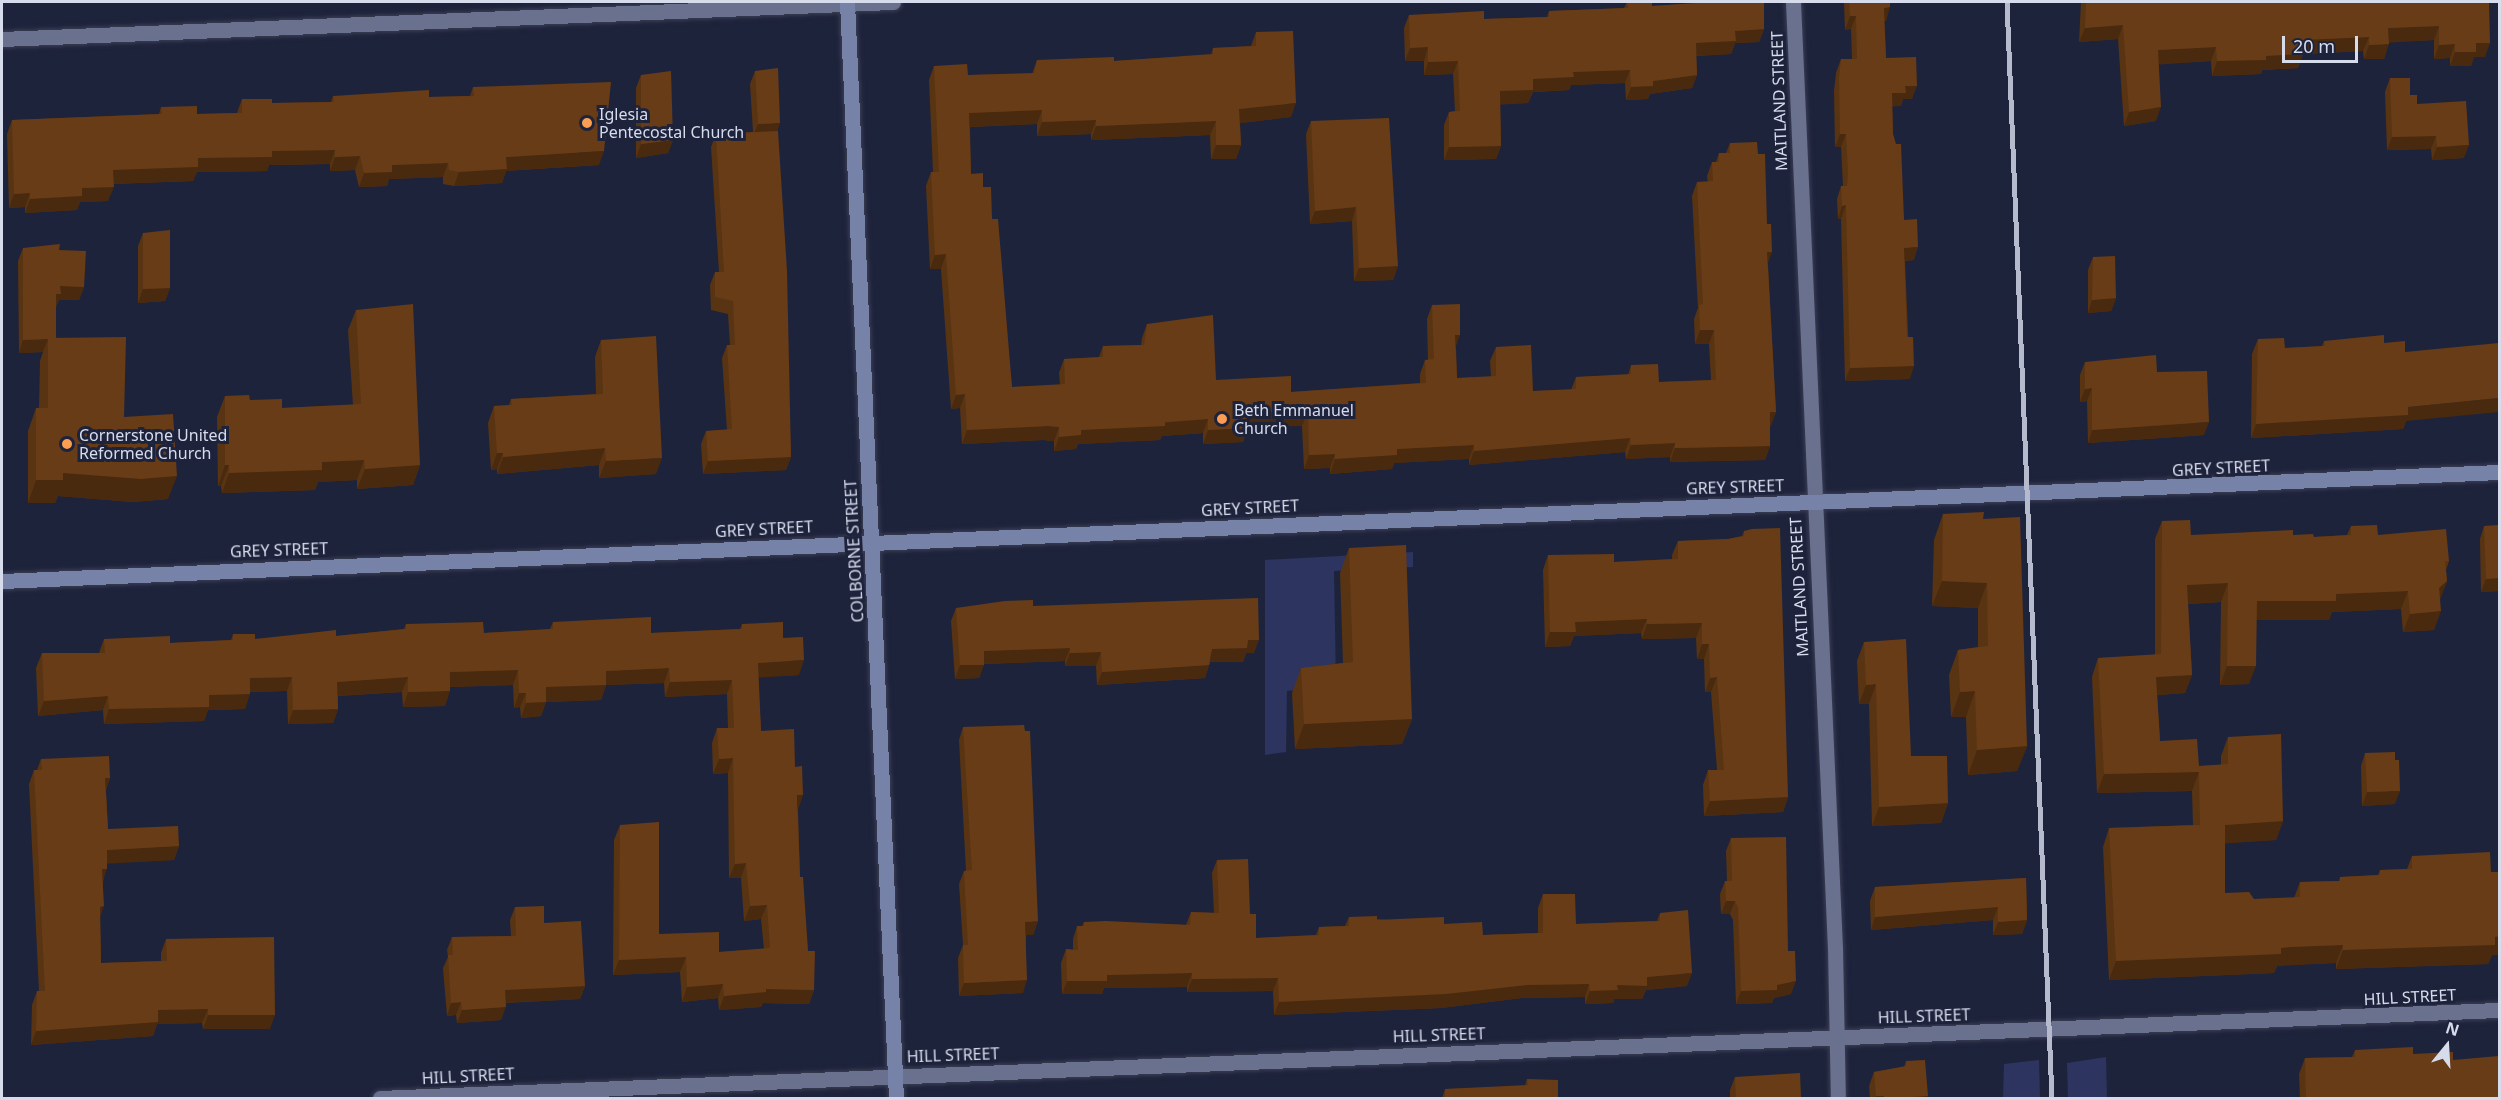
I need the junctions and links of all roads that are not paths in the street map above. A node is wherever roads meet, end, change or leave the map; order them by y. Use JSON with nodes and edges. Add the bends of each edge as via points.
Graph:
{"nodes":[{"id":1,"x":847,"y":2,"type":"edge"},
{"id":2,"x":893,"y":2,"type":"edge"},
{"id":3,"x":1793,"y":2,"type":"edge"},
{"id":4,"x":2,"y":39,"type":"edge"},
{"id":5,"x":2499,"y":472,"type":"edge"},
{"id":6,"x":1813,"y":502,"type":"junction"},
{"id":7,"x":872,"y":542,"type":"junction"},
{"id":8,"x":2,"y":581,"type":"edge"},
{"id":9,"x":2499,"y":1010,"type":"edge"},
{"id":10,"x":1835,"y":1038,"type":"junction"},
{"id":11,"x":896,"y":1075,"type":"junction"},
{"id":12,"x":380,"y":1098,"type":"edge"},
{"id":13,"x":896,"y":1098,"type":"edge"},
{"id":14,"x":1838,"y":1098,"type":"edge"}],
"edges":[{"from":1,"to":2,"type":"street"},
{"from":1,"to":4,"type":"street"},
{"from":1,"to":7,"type":"street","name":"COLBORNE STREET"},
{"from":3,"to":6,"type":"street","name":"MAITLAND STREET"},
{"from":5,"to":6,"type":"street","name":"GREY STREET"},
{"from":6,"to":7,"type":"street","name":"GREY STREET"},
{"from":6,"to":10,"type":"street","name":"MAITLAND STREET","via":[[1835,948]]},
{"from":7,"to":8,"type":"street","name":"GREY STREET"},
{"from":7,"to":11,"type":"street","name":"COLBORNE STREET"},
{"from":9,"to":10,"type":"street","name":"HILL STREET"},
{"from":10,"to":11,"type":"street","name":"HILL STREET"},
{"from":10,"to":14,"type":"street","name":"MAITLAND STREET"},
{"from":11,"to":12,"type":"street","name":"HILL STREET"},
{"from":11,"to":13,"type":"street","name":"COLBORNE STREET"}]}
